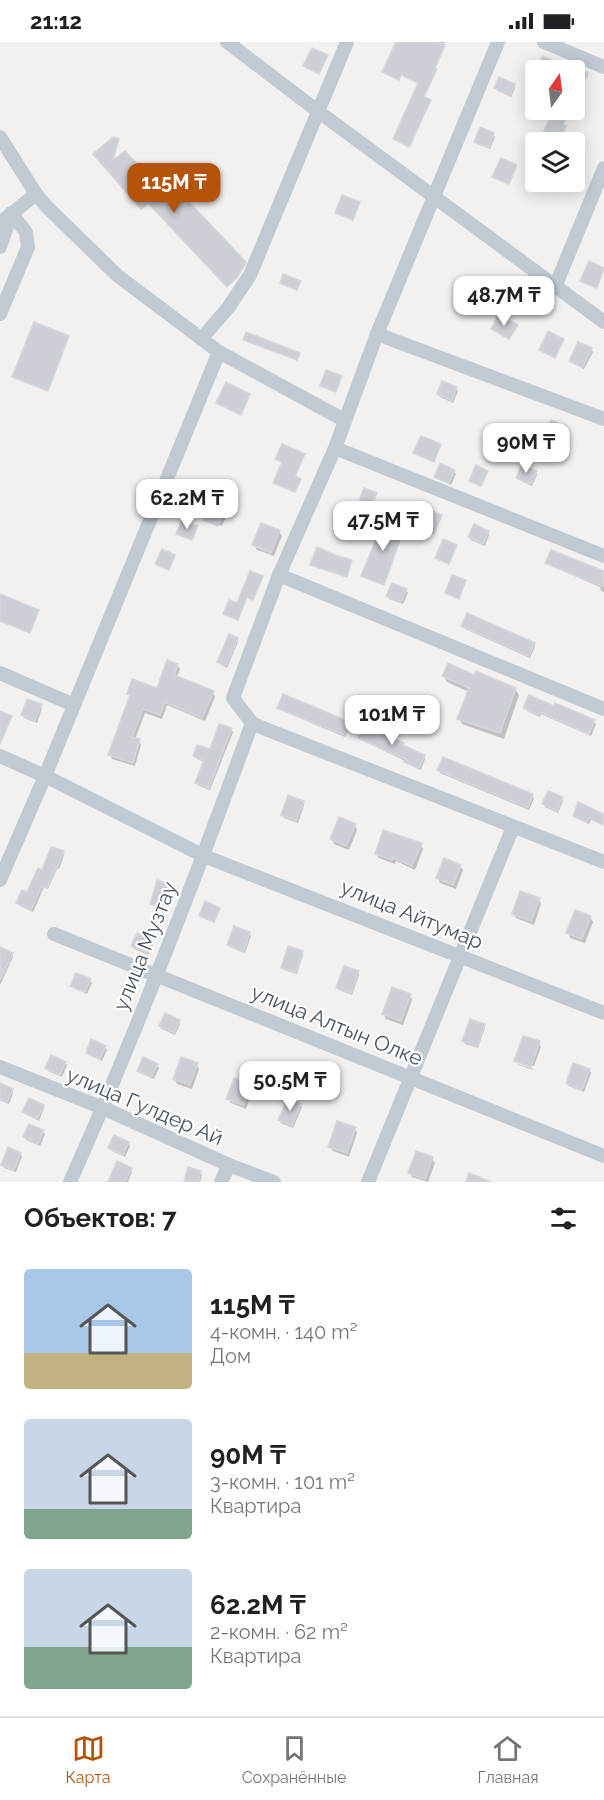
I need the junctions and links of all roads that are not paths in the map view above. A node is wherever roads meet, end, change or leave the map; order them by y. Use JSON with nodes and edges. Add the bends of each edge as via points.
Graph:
{"nodes":[{"id":1,"x":227,"y":42,"type":"edge"},
{"id":2,"x":347,"y":42,"type":"edge"},
{"id":3,"x":498,"y":42,"type":"edge"},
{"id":4,"x":544,"y":42,"type":"edge"},
{"id":5,"x":604,"y":67,"type":"edge"},
{"id":6,"x":319,"y":112,"type":"junction"},
{"id":7,"x":0,"y":137,"type":"edge"},
{"id":8,"x":604,"y":168,"type":"edge"},
{"id":9,"x":36,"y":194,"type":"junction"},
{"id":10,"x":435,"y":198,"type":"junction"},
{"id":11,"x":11,"y":213,"type":"junction"},
{"id":12,"x":0,"y":223,"type":"edge"},
{"id":13,"x":0,"y":247,"type":"edge"},
{"id":14,"x":555,"y":287,"type":"junction"},
{"id":15,"x":0,"y":314,"type":"edge"},
{"id":16,"x":604,"y":322,"type":"edge"},
{"id":17,"x":377,"y":334,"type":"junction"},
{"id":18,"x":201,"y":339,"type":"junction"},
{"id":19,"x":219,"y":352,"type":"junction"},
{"id":20,"x":604,"y":418,"type":"edge"},
{"id":21,"x":345,"y":420,"type":"junction"},
{"id":22,"x":335,"y":448,"type":"junction"},
{"id":23,"x":604,"y":556,"type":"edge"},
{"id":24,"x":279,"y":575,"type":"junction"},
{"id":25,"x":0,"y":673,"type":"edge"},
{"id":26,"x":74,"y":705,"type":"junction"},
{"id":27,"x":604,"y":709,"type":"edge"},
{"id":28,"x":252,"y":723,"type":"junction"},
{"id":29,"x":0,"y":756,"type":"edge"},
{"id":30,"x":45,"y":776,"type":"junction"},
{"id":31,"x":513,"y":827,"type":"junction"},
{"id":32,"x":204,"y":856,"type":"junction"},
{"id":33,"x":604,"y":862,"type":"edge"},
{"id":34,"x":0,"y":880,"type":"edge"},
{"id":35,"x":54,"y":934,"type":"dead end"},
{"id":36,"x":460,"y":956,"type":"junction"},
{"id":37,"x":156,"y":974,"type":"junction"},
{"id":38,"x":604,"y":1013,"type":"edge"},
{"id":39,"x":0,"y":1067,"type":"edge"},
{"id":40,"x":411,"y":1078,"type":"junction"},
{"id":41,"x":103,"y":1108,"type":"junction"},
{"id":42,"x":604,"y":1156,"type":"edge"},
{"id":43,"x":229,"y":1165,"type":"junction"},
{"id":44,"x":70,"y":1182,"type":"edge"},
{"id":45,"x":221,"y":1182,"type":"edge"},
{"id":46,"x":274,"y":1182,"type":"edge"},
{"id":47,"x":368,"y":1182,"type":"edge"}],
"edges":[{"from":1,"to":6,"type":"street"},
{"from":2,"to":6,"type":"street"},
{"from":3,"to":10,"type":"street"},
{"from":4,"to":5,"type":"street"},
{"from":6,"to":10,"type":"street"},
{"from":6,"to":18,"type":"street","via":[[250,274]]},
{"from":7,"to":9,"type":"street"},
{"from":8,"to":14,"type":"street"},
{"from":9,"to":11,"type":"street"},
{"from":9,"to":18,"type":"street","via":[[118,276]]},
{"from":10,"to":14,"type":"street"},
{"from":10,"to":17,"type":"street"},
{"from":11,"to":12,"type":"street"},
{"from":11,"to":13,"type":"street"},
{"from":11,"to":15,"type":"street","via":[[26,232],[28,247]]},
{"from":14,"to":16,"type":"street"},
{"from":17,"to":20,"type":"street"},
{"from":17,"to":21,"type":"street"},
{"from":18,"to":19,"type":"street"},
{"from":19,"to":21,"type":"street"},
{"from":19,"to":26,"type":"street"},
{"from":21,"to":22,"type":"street"},
{"from":22,"to":23,"type":"street"},
{"from":22,"to":24,"type":"street"},
{"from":24,"to":27,"type":"street"},
{"from":24,"to":28,"type":"street","via":[[233,698]]},
{"from":25,"to":26,"type":"street"},
{"from":26,"to":30,"type":"street"},
{"from":28,"to":31,"type":"street"},
{"from":28,"to":32,"type":"street","name":"улица Музтау"},
{"from":29,"to":30,"type":"street","name":"улица Айтумар"},
{"from":30,"to":32,"type":"street","name":"улица Айтумар"},
{"from":30,"to":34,"type":"street"},
{"from":31,"to":33,"type":"street"},
{"from":31,"to":36,"type":"street"},
{"from":32,"to":36,"type":"street","name":"улица Айтумар"},
{"from":32,"to":37,"type":"street","name":"улица Музтау"},
{"from":35,"to":37,"type":"street","name":"улица Алтын Олке"},
{"from":36,"to":38,"type":"street","name":"улица Айтумар"},
{"from":36,"to":40,"type":"street"},
{"from":37,"to":40,"type":"street","name":"улица Алтын Олке"},
{"from":37,"to":41,"type":"street","name":"улица Музтау"},
{"from":39,"to":41,"type":"street","name":"улица Гулдер Ай"},
{"from":40,"to":42,"type":"street","name":"улица Алтын Олке"},
{"from":40,"to":47,"type":"street"},
{"from":41,"to":43,"type":"street","name":"улица Гулдер Ай"},
{"from":41,"to":44,"type":"street","name":"улица Музтау"},
{"from":43,"to":45,"type":"street"},
{"from":43,"to":46,"type":"street","name":"улица Гулдер Ай"}]}
